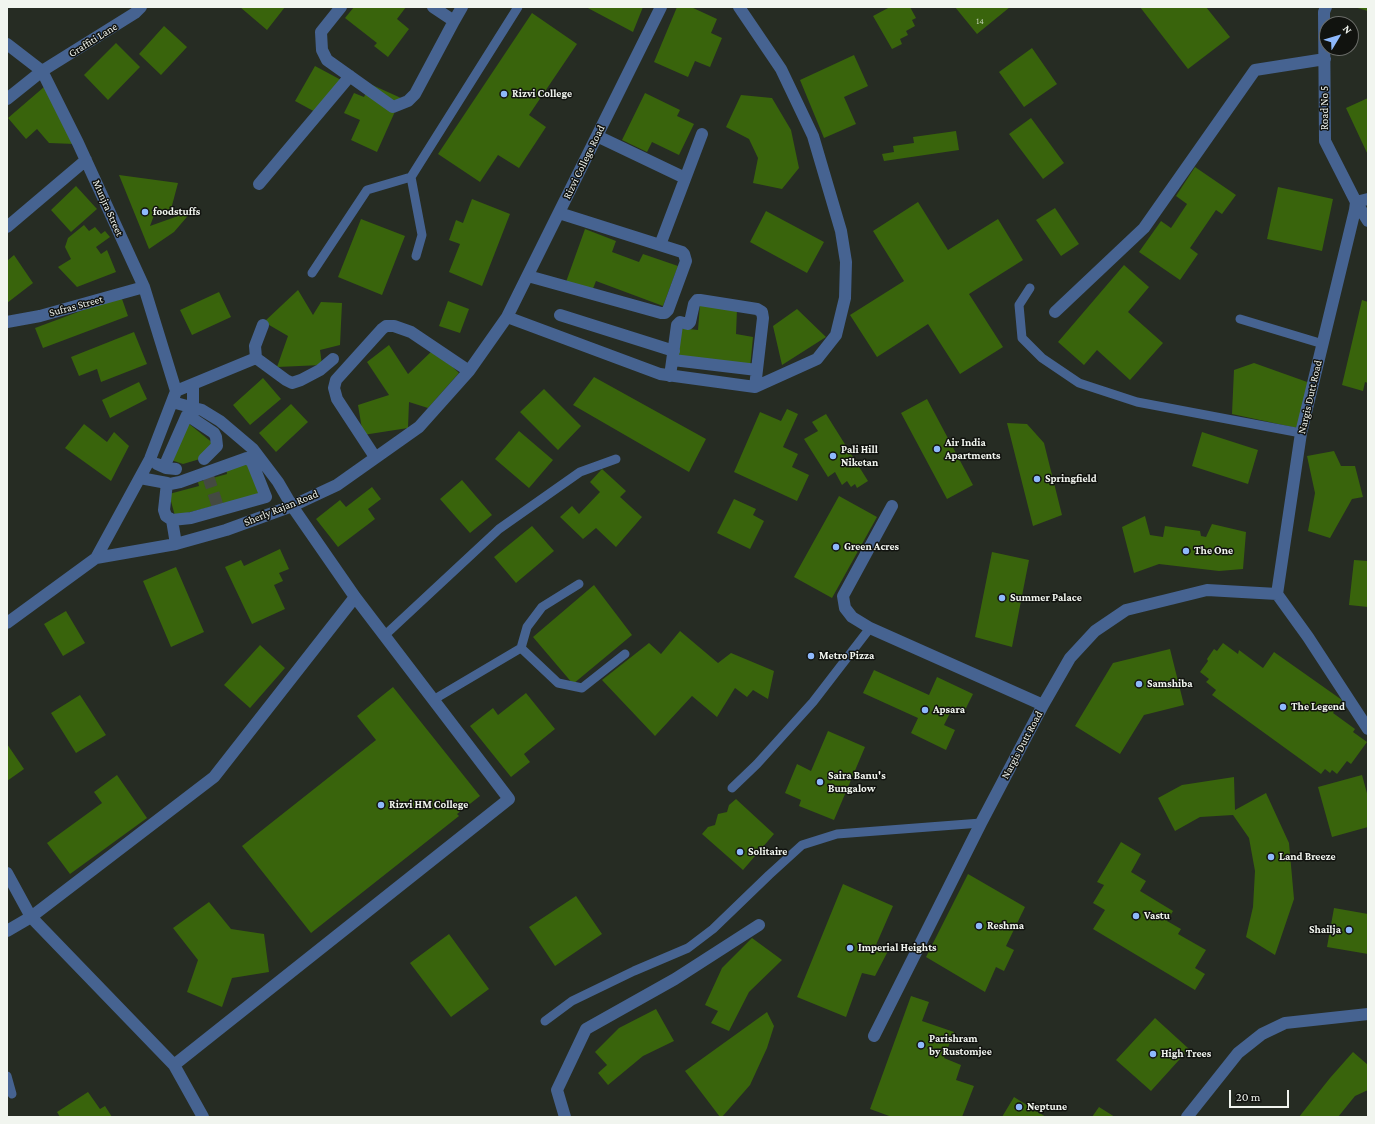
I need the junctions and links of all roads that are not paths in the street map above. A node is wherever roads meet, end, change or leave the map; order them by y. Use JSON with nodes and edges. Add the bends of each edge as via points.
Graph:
{"nodes":[{"id":1,"x":141,"y":7,"type":"edge"},
{"id":2,"x":341,"y":7,"type":"edge"},
{"id":3,"x":433,"y":7,"type":"edge"},
{"id":4,"x":462,"y":7,"type":"edge"},
{"id":5,"x":518,"y":7,"type":"edge"},
{"id":6,"x":661,"y":7,"type":"edge"},
{"id":7,"x":739,"y":7,"type":"edge"},
{"id":8,"x":1326,"y":7,"type":"edge"},
{"id":9,"x":454,"y":21,"type":"junction"},
{"id":10,"x":7,"y":44,"type":"edge"},
{"id":11,"x":1325,"y":59,"type":"junction"},
{"id":12,"x":42,"y":71,"type":"junction"},
{"id":13,"x":350,"y":76,"type":"junction"},
{"id":14,"x":7,"y":99,"type":"edge"},
{"id":15,"x":702,"y":134,"type":"dead end"},
{"id":16,"x":597,"y":136,"type":"junction"},
{"id":17,"x":86,"y":160,"type":"junction"},
{"id":18,"x":411,"y":177,"type":"junction"},
{"id":19,"x":685,"y":178,"type":"junction"},
{"id":20,"x":259,"y":184,"type":"dead end"},
{"id":21,"x":1368,"y":199,"type":"edge"},
{"id":22,"x":1356,"y":202,"type":"junction"},
{"id":23,"x":559,"y":213,"type":"junction"},
{"id":24,"x":1368,"y":221,"type":"edge"},
{"id":25,"x":7,"y":227,"type":"edge"},
{"id":26,"x":660,"y":245,"type":"junction"},
{"id":27,"x":416,"y":256,"type":"dead end"},
{"id":28,"x":312,"y":272,"type":"dead end"},
{"id":29,"x":528,"y":276,"type":"junction"},
{"id":30,"x":144,"y":287,"type":"junction"},
{"id":31,"x":1030,"y":288,"type":"dead end"},
{"id":32,"x":1055,"y":312,"type":"dead end"},
{"id":33,"x":560,"y":315,"type":"dead end"},
{"id":34,"x":507,"y":317,"type":"junction"},
{"id":35,"x":1240,"y":319,"type":"dead end"},
{"id":36,"x":7,"y":322,"type":"edge"},
{"id":37,"x":263,"y":325,"type":"dead end"},
{"id":38,"x":1323,"y":344,"type":"junction"},
{"id":39,"x":673,"y":355,"type":"junction"},
{"id":40,"x":256,"y":358,"type":"junction"},
{"id":41,"x":332,"y":359,"type":"dead end"},
{"id":42,"x":757,"y":370,"type":"junction"},
{"id":43,"x":469,"y":371,"type":"junction"},
{"id":44,"x":670,"y":376,"type":"junction"},
{"id":45,"x":755,"y":387,"type":"junction"},
{"id":46,"x":184,"y":398,"type":"junction"},
{"id":47,"x":1302,"y":433,"type":"junction"},
{"id":48,"x":375,"y":458,"type":"junction"},
{"id":49,"x":150,"y":459,"type":"junction"},
{"id":50,"x":204,"y":459,"type":"dead end"},
{"id":51,"x":616,"y":459,"type":"dead end"},
{"id":52,"x":164,"y":467,"type":"junction"},
{"id":53,"x":176,"y":469,"type":"dead end"},
{"id":54,"x":140,"y":478,"type":"junction"},
{"id":55,"x":167,"y":483,"type":"junction"},
{"id":56,"x":266,"y":497,"type":"junction"},
{"id":57,"x":292,"y":506,"type":"junction"},
{"id":58,"x":892,"y":506,"type":"dead end"},
{"id":59,"x":219,"y":509,"type":"junction"},
{"id":60,"x":272,"y":513,"type":"junction"},
{"id":61,"x":172,"y":520,"type":"junction"},
{"id":62,"x":226,"y":530,"type":"junction"},
{"id":63,"x":176,"y":544,"type":"junction"},
{"id":64,"x":96,"y":558,"type":"junction"},
{"id":65,"x":579,"y":584,"type":"dead end"},
{"id":66,"x":1277,"y":594,"type":"junction"},
{"id":67,"x":355,"y":597,"type":"junction"},
{"id":68,"x":7,"y":623,"type":"edge"},
{"id":69,"x":870,"y":628,"type":"junction"},
{"id":70,"x":384,"y":636,"type":"junction"},
{"id":71,"x":521,"y":648,"type":"junction"},
{"id":72,"x":625,"y":654,"type":"dead end"},
{"id":73,"x":433,"y":700,"type":"junction"},
{"id":74,"x":1043,"y":705,"type":"junction"},
{"id":75,"x":1368,"y":729,"type":"edge"},
{"id":76,"x":732,"y":788,"type":"dead end"},
{"id":77,"x":981,"y":823,"type":"junction"},
{"id":78,"x":7,"y":873,"type":"edge"},
{"id":79,"x":31,"y":917,"type":"junction"},
{"id":80,"x":759,"y":925,"type":"dead end"},
{"id":81,"x":7,"y":931,"type":"edge"},
{"id":82,"x":1368,"y":1014,"type":"edge"},
{"id":83,"x":545,"y":1021,"type":"dead end"},
{"id":84,"x":874,"y":1036,"type":"dead end"},
{"id":85,"x":174,"y":1065,"type":"junction"},
{"id":86,"x":7,"y":1076,"type":"edge"},
{"id":87,"x":12,"y":1094,"type":"dead end"},
{"id":88,"x":203,"y":1117,"type":"edge"},
{"id":89,"x":565,"y":1117,"type":"edge"},
{"id":90,"x":1187,"y":1117,"type":"edge"}],
"edges":[{"from":1,"to":12,"type":"street","name":"Graffiti Lane"},
{"from":2,"to":13,"type":"street","via":[[321,32],[322,50],[327,60]]},
{"from":3,"to":9,"type":"street"},
{"from":4,"to":9,"type":"street"},
{"from":5,"to":18,"type":"lane"},
{"from":6,"to":16,"type":"street","name":"Rizvi College Road"},
{"from":7,"to":45,"type":"street","via":[[781,69],[813,136],[841,231],[846,262],[845,298],[836,335],[817,358]]},
{"from":8,"to":11,"type":"street","name":"Road No 5"},
{"from":9,"to":13,"type":"street","via":[[415,94],[408,100],[393,107]]},
{"from":10,"to":12,"type":"street","name":"Munjra Street"},
{"from":11,"to":22,"type":"street","name":"Road No 5","via":[[1325,141]]},
{"from":11,"to":32,"type":"street","via":[[1255,70],[1144,228]]},
{"from":12,"to":14,"type":"street","name":"Graffiti Lane"},
{"from":12,"to":17,"type":"street","name":"Munjra Street"},
{"from":13,"to":20,"type":"street"},
{"from":15,"to":19,"type":"street"},
{"from":16,"to":19,"type":"street"},
{"from":16,"to":23,"type":"street","name":"Rizvi College Road"},
{"from":17,"to":25,"type":"street"},
{"from":17,"to":30,"type":"street","name":"Munjra Street"},
{"from":18,"to":27,"type":"lane","via":[[422,235]]},
{"from":18,"to":28,"type":"lane","via":[[367,190]]},
{"from":19,"to":26,"type":"street"},
{"from":21,"to":22,"type":"street"},
{"from":22,"to":24,"type":"street","name":"Road No 5"},
{"from":22,"to":38,"type":"street","name":"Nargis Dutt Road"},
{"from":23,"to":26,"type":"street"},
{"from":23,"to":29,"type":"street","name":"Rizvi College Road"},
{"from":26,"to":29,"type":"street","via":[[682,252],[686,257],[668,310],[661,314]]},
{"from":29,"to":34,"type":"street","name":"Rizvi College Road"},
{"from":30,"to":36,"type":"street","name":"Sufras Street","via":[[40,316]]},
{"from":30,"to":46,"type":"street","name":"Munjra Street"},
{"from":31,"to":47,"type":"lane","via":[[1019,305],[1022,338],[1042,358],[1079,383],[1137,402]]},
{"from":33,"to":39,"type":"street"},
{"from":34,"to":43,"type":"street","name":"Sherly Rajan Road"},
{"from":34,"to":44,"type":"street"},
{"from":35,"to":38,"type":"lane"},
{"from":37,"to":40,"type":"street","via":[[255,346]]},
{"from":38,"to":47,"type":"street","name":"Nargis Dutt Road"},
{"from":39,"to":42,"type":"street"},
{"from":39,"to":42,"type":"street","via":[[677,325],[680,322],[690,322],[697,300],[757,309],[762,312],[763,318]]},
{"from":39,"to":44,"type":"street"},
{"from":40,"to":41,"type":"street","via":[[292,382],[320,370]]},
{"from":40,"to":46,"type":"street"},
{"from":42,"to":45,"type":"street"},
{"from":43,"to":48,"type":"street","name":"Sherly Rajan Road","via":[[419,427]]},
{"from":43,"to":48,"type":"street","via":[[411,332],[394,326],[382,329],[336,380],[334,388],[337,399]]},
{"from":44,"to":45,"type":"street"},
{"from":46,"to":49,"type":"street"},
{"from":46,"to":50,"type":"street","via":[[190,416],[216,436],[217,446]]},
{"from":46,"to":52,"type":"street"},
{"from":46,"to":57,"type":"street","via":[[240,437],[278,482]]},
{"from":47,"to":66,"type":"street","name":"Nargis Dutt Road"},
{"from":48,"to":57,"type":"street","name":"Sherly Rajan Road","via":[[337,485]]},
{"from":49,"to":52,"type":"street"},
{"from":49,"to":54,"type":"street"},
{"from":51,"to":70,"type":"lane","via":[[580,472],[499,529]]},
{"from":52,"to":53,"type":"street"},
{"from":54,"to":55,"type":"street"},
{"from":54,"to":64,"type":"street"},
{"from":55,"to":56,"type":"street","via":[[207,475],[246,458],[252,462]]},
{"from":55,"to":61,"type":"street","via":[[164,510],[166,516]]},
{"from":56,"to":59,"type":"street"},
{"from":56,"to":60,"type":"street"},
{"from":57,"to":60,"type":"street","name":"Sherly Rajan Road"},
{"from":57,"to":67,"type":"street"},
{"from":58,"to":69,"type":"street","via":[[843,596],[845,608],[852,617]]},
{"from":59,"to":61,"type":"street","via":[[191,518]]},
{"from":59,"to":62,"type":"street"},
{"from":60,"to":62,"type":"street","name":"Sherly Rajan Road"},
{"from":61,"to":63,"type":"street"},
{"from":62,"to":63,"type":"street","name":"Sherly Rajan Road"},
{"from":63,"to":64,"type":"street","name":"Sherly Rajan Road"},
{"from":64,"to":68,"type":"street","name":"Sherly Rajan Road"},
{"from":65,"to":71,"type":"lane","via":[[542,607],[527,627]]},
{"from":66,"to":74,"type":"street","name":"Nargis Dutt Road","via":[[1208,590],[1126,610],[1095,631],[1070,658]]},
{"from":66,"to":75,"type":"street","via":[[1308,636]]},
{"from":67,"to":70,"type":"street"},
{"from":67,"to":79,"type":"street","via":[[214,777]]},
{"from":69,"to":74,"type":"street"},
{"from":69,"to":76,"type":"lane","via":[[813,702]]},
{"from":70,"to":73,"type":"street"},
{"from":71,"to":72,"type":"lane","via":[[558,683],[582,688]]},
{"from":71,"to":73,"type":"lane"},
{"from":73,"to":85,"type":"street","via":[[509,799]]},
{"from":74,"to":77,"type":"street","name":"Nargis Dutt Road"},
{"from":77,"to":83,"type":"lane","via":[[837,834],[802,845],[713,929],[688,948],[634,970],[572,1001]]},
{"from":77,"to":84,"type":"street","name":"Nargis Dutt Road"},
{"from":78,"to":79,"type":"street"},
{"from":79,"to":81,"type":"street"},
{"from":79,"to":85,"type":"street"},
{"from":80,"to":89,"type":"street","via":[[675,979],[586,1029],[557,1090]]},
{"from":82,"to":90,"type":"street","via":[[1285,1023],[1262,1034],[1238,1053]]},
{"from":85,"to":88,"type":"street"},
{"from":86,"to":87,"type":"lane"}]}
